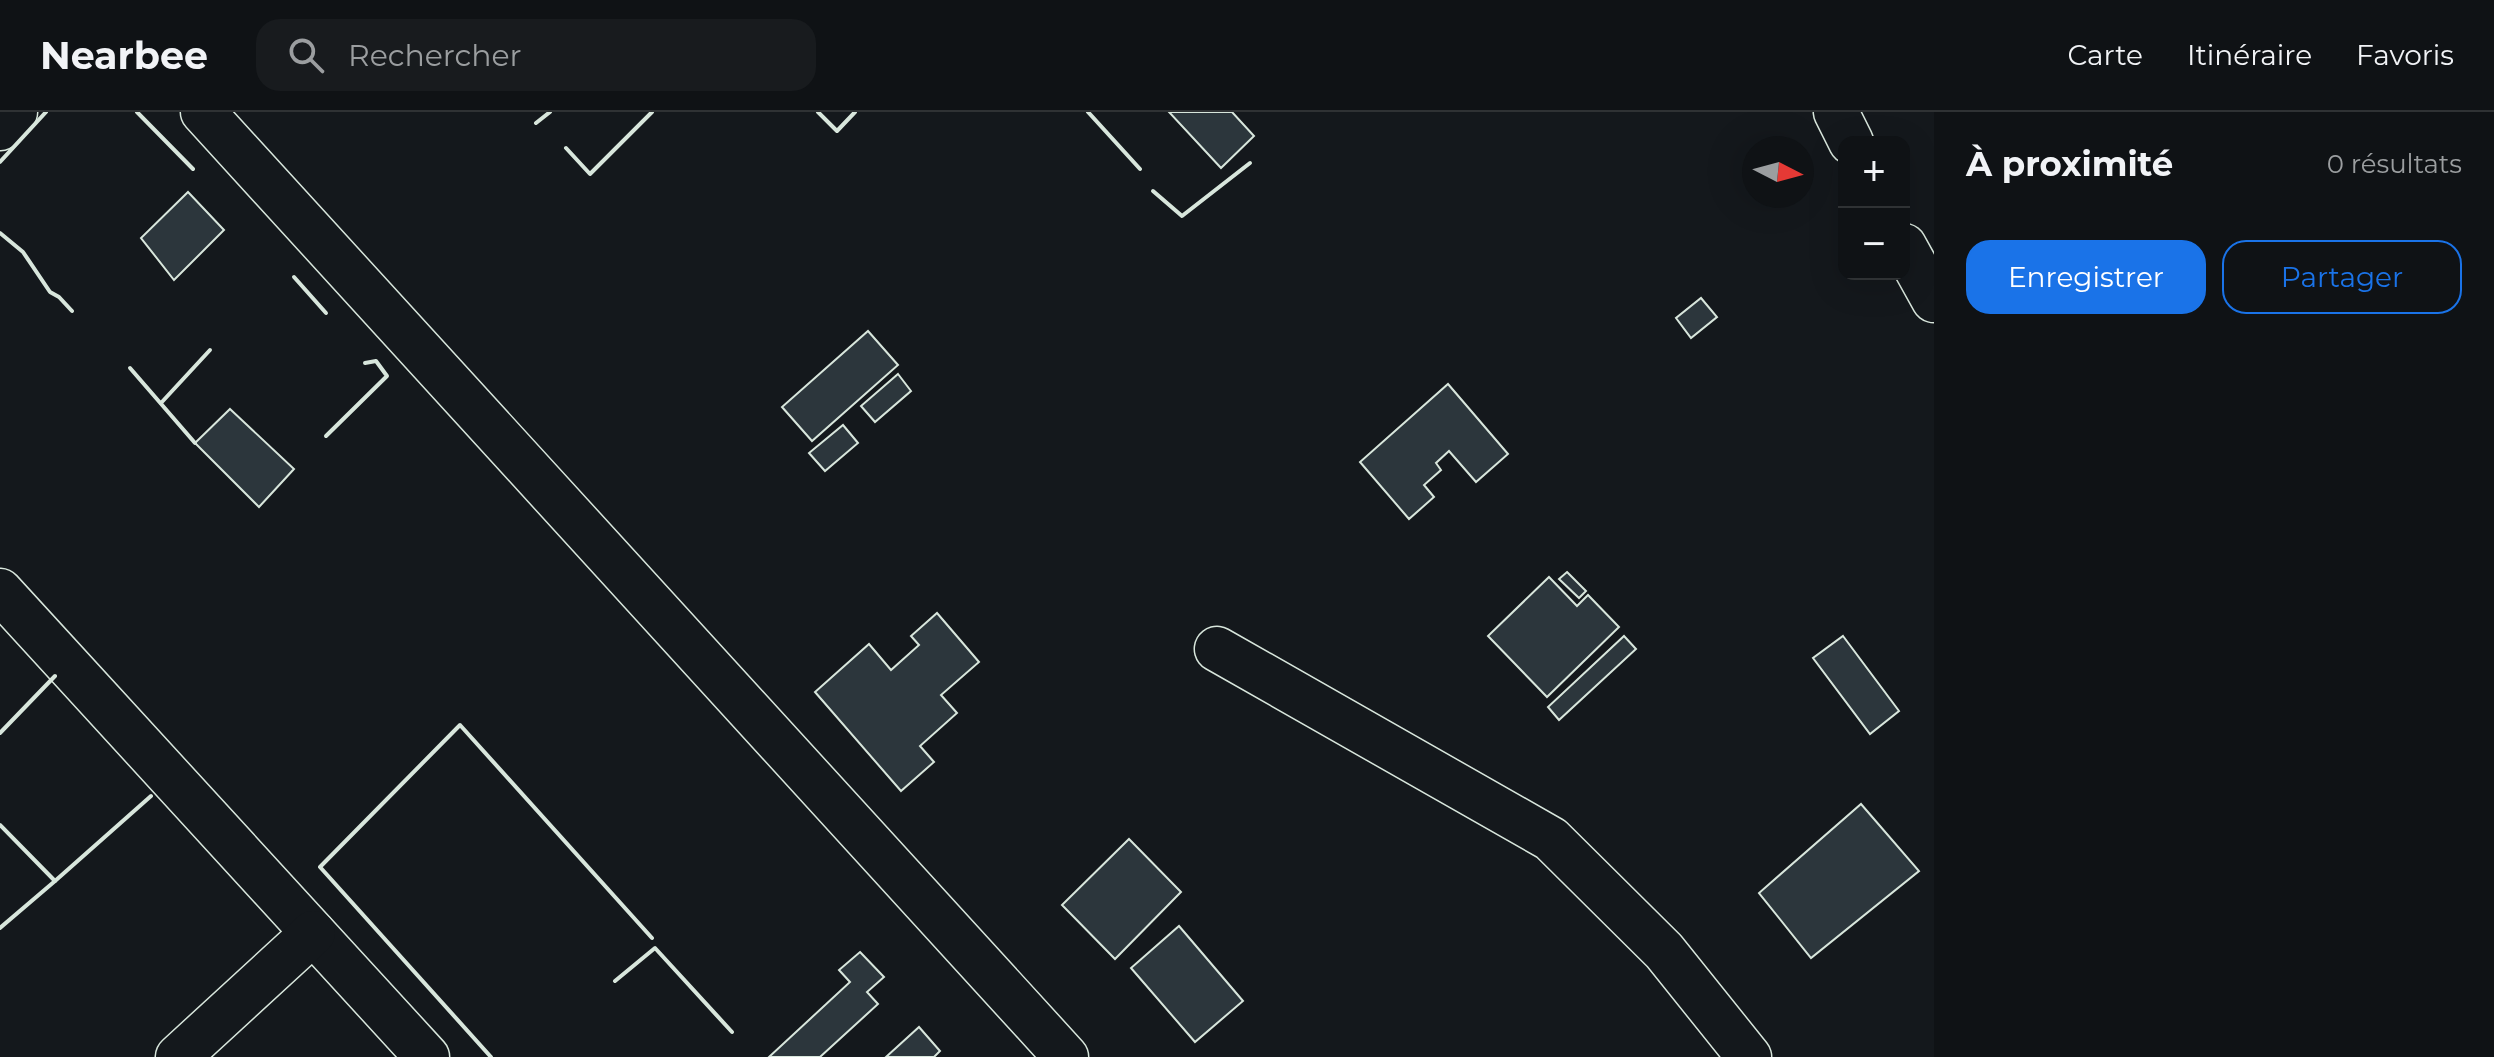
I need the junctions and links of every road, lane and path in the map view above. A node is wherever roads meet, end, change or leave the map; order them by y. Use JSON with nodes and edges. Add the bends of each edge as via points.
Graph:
{"nodes":[{"id":1,"x":15,"y":112,"type":"edge"},
{"id":2,"x":203,"y":112,"type":"edge"},
{"id":3,"x":1836,"y":112,"type":"edge"},
{"id":4,"x":0,"y":128,"type":"edge"},
{"id":5,"x":1848,"y":136,"type":"edge"},
{"id":6,"x":1910,"y":257,"type":"edge"},
{"id":7,"x":1934,"y":300,"type":"edge"},
{"id":8,"x":0,"y":591,"type":"edge"},
{"id":9,"x":1217,"y":649,"type":"dead end"},
{"id":10,"x":313,"y":933,"type":"junction"},
{"id":11,"x":178,"y":1057,"type":"edge"},
{"id":12,"x":427,"y":1057,"type":"edge"},
{"id":13,"x":1066,"y":1057,"type":"edge"},
{"id":14,"x":1749,"y":1057,"type":"edge"}],
"edges":[{"from":1,"to":4,"type":"street"},
{"from":2,"to":13,"type":"street"},
{"from":3,"to":5,"type":"street"},
{"from":6,"to":7,"type":"street"},
{"from":8,"to":10,"type":"street"},
{"from":9,"to":14,"type":"street","via":[[1551,839],[1664,951]]},
{"from":10,"to":11,"type":"street"},
{"from":10,"to":12,"type":"street"}]}
